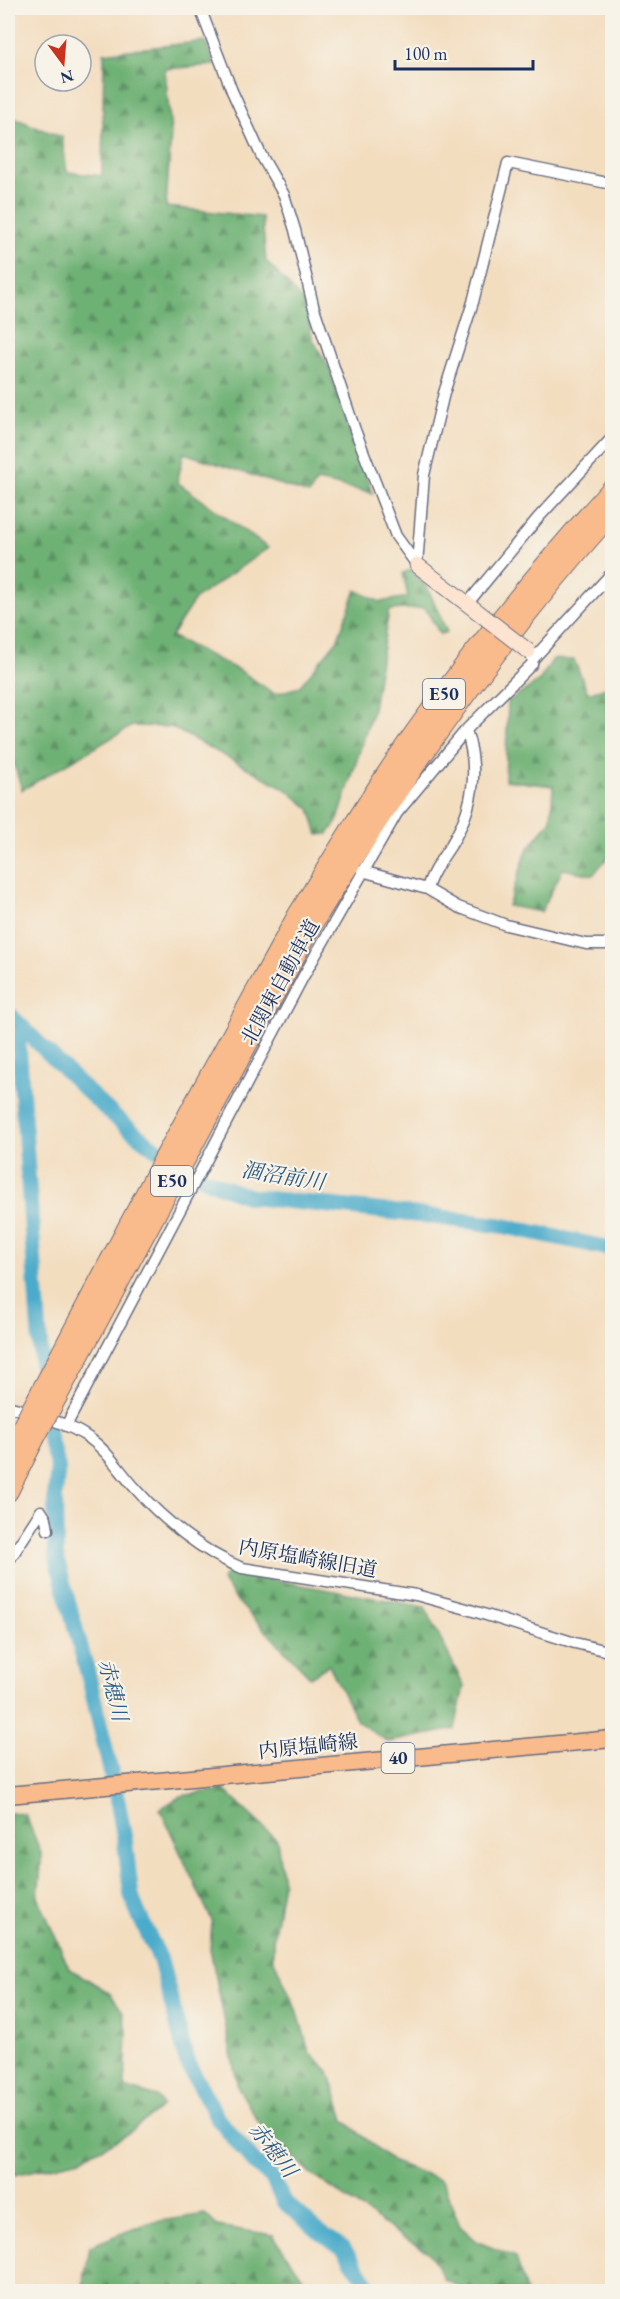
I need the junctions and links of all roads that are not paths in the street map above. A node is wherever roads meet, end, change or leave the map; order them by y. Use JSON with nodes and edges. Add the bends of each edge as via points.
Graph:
{"nodes":[{"id":1,"x":200,"y":8,"type":"edge"},
{"id":2,"x":612,"y":184,"type":"edge"},
{"id":3,"x":612,"y":438,"type":"edge"},
{"id":4,"x":612,"y":489,"type":"edge"},
{"id":5,"x":612,"y":512,"type":"edge"},
{"id":6,"x":417,"y":565,"type":"junction"},
{"id":7,"x":612,"y":573,"type":"edge"},
{"id":8,"x":472,"y":608,"type":"junction"},
{"id":9,"x":531,"y":655,"type":"junction"},
{"id":10,"x":466,"y":730,"type":"junction"},
{"id":11,"x":362,"y":871,"type":"junction"},
{"id":12,"x":427,"y":890,"type":"junction"},
{"id":13,"x":305,"y":919,"type":"junction"},
{"id":14,"x":612,"y":944,"type":"edge"},
{"id":15,"x":146,"y":1176,"type":"dead end"},
{"id":16,"x":66,"y":1327,"type":"junction"},
{"id":17,"x":106,"y":1349,"type":"junction"},
{"id":18,"x":52,"y":1353,"type":"dead end"},
{"id":19,"x":8,"y":1406,"type":"edge"},
{"id":20,"x":66,"y":1426,"type":"junction"},
{"id":21,"x":28,"y":1433,"type":"junction"},
{"id":22,"x":8,"y":1455,"type":"edge"},
{"id":23,"x":8,"y":1491,"type":"edge"},
{"id":24,"x":48,"y":1530,"type":"dead end"},
{"id":25,"x":8,"y":1559,"type":"edge"},
{"id":26,"x":612,"y":1652,"type":"edge"},
{"id":27,"x":612,"y":1739,"type":"edge"},
{"id":28,"x":15,"y":1795,"type":"edge"}],
"edges":[{"from":1,"to":6,"type":"street","via":[[232,91],[284,195],[313,305],[358,439],[396,536]]},
{"from":2,"to":6,"type":"street","via":[[508,163],[424,475]]},
{"from":3,"to":8,"type":"street","via":[[538,518]]},
{"from":4,"to":13,"type":"highway","name":"北関東自動車道","number":"E50","via":[[525,589],[421,725]]},
{"from":5,"to":13,"type":"highway","name":"北関東自動車道","number":"E50","via":[[487,663]]},
{"from":6,"to":8,"type":"street"},
{"from":7,"to":9,"type":"street"},
{"from":8,"to":9,"type":"street","bridge":true},
{"from":9,"to":10,"type":"street","via":[[532,664]]},
{"from":10,"to":11,"type":"street","via":[[397,813]]},
{"from":10,"to":12,"type":"street","via":[[474,757],[474,783],[467,814],[429,879]]},
{"from":11,"to":12,"type":"street"},
{"from":11,"to":17,"type":"street"},
{"from":12,"to":14,"type":"street","via":[[496,922],[586,944]]},
{"from":13,"to":21,"type":"highway","name":"北関東自動車道","number":"E50","bridge":true},
{"from":15,"to":16,"type":"street"},
{"from":16,"to":17,"type":"street"},
{"from":16,"to":18,"type":"street"},
{"from":17,"to":20,"type":"street"},
{"from":19,"to":20,"type":"street","name":"内原塩崎線旧道","bridge":true},
{"from":20,"to":26,"type":"street","name":"内原塩崎線旧道","via":[[91,1440],[137,1491],[192,1541],[231,1564],[416,1596]]},
{"from":21,"to":22,"type":"highway","name":"北関東自動車道","number":"E50"},
{"from":21,"to":23,"type":"highway","name":"北関東自動車道","number":"E50"},
{"from":24,"to":25,"type":"street","via":[[40,1511]]},
{"from":27,"to":28,"type":"main road","name":"内原塩崎線","number":"40"}]}
